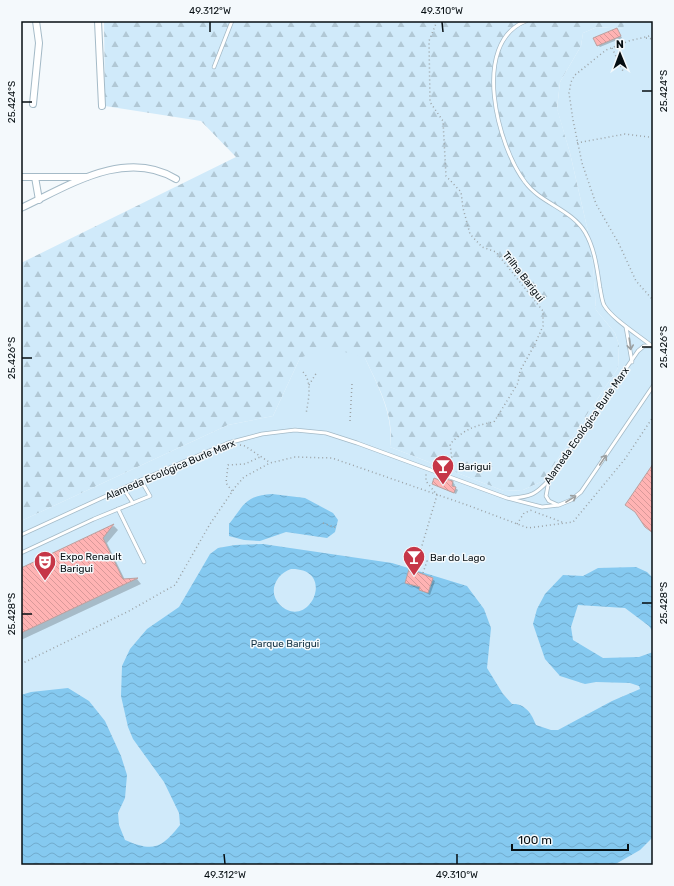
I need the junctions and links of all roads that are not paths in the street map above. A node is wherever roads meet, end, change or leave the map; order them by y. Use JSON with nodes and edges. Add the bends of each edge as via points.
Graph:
{"nodes":[{"id":1,"x":36,"y":21,"type":"edge"},
{"id":2,"x":98,"y":21,"type":"edge"},
{"id":3,"x":232,"y":21,"type":"edge"},
{"id":4,"x":526,"y":21,"type":"edge"},
{"id":5,"x":214,"y":67,"type":"dead end"},
{"id":6,"x":34,"y":104,"type":"dead end"},
{"id":7,"x":102,"y":106,"type":"dead end"},
{"id":8,"x":35,"y":176,"type":"junction"},
{"id":9,"x":87,"y":176,"type":"junction"},
{"id":10,"x":21,"y":177,"type":"edge"},
{"id":11,"x":176,"y":179,"type":"dead end"},
{"id":12,"x":39,"y":200,"type":"junction"},
{"id":13,"x":21,"y":208,"type":"edge"},
{"id":14,"x":626,"y":327,"type":"junction"},
{"id":15,"x":653,"y":346,"type":"edge"},
{"id":16,"x":632,"y":362,"type":"junction"},
{"id":17,"x":653,"y":386,"type":"edge"},
{"id":18,"x":141,"y":480,"type":"junction"},
{"id":19,"x":549,"y":480,"type":"junction"},
{"id":20,"x":124,"y":488,"type":"junction"},
{"id":21,"x":507,"y":498,"type":"junction"},
{"id":22,"x":133,"y":503,"type":"junction"},
{"id":23,"x":560,"y":505,"type":"junction"},
{"id":24,"x":118,"y":509,"type":"junction"},
{"id":25,"x":21,"y":535,"type":"edge"},
{"id":26,"x":21,"y":553,"type":"edge"},
{"id":27,"x":144,"y":562,"type":"dead end"}],
"edges":[{"from":1,"to":6,"type":"street","via":[[39,43]]},
{"from":2,"to":7,"type":"street"},
{"from":3,"to":5,"type":"lane"},
{"from":4,"to":14,"type":"lane","via":[[507,35],[497,56],[493,88],[500,126],[524,182],[571,217],[585,232],[594,255],[604,305]]},
{"from":8,"to":9,"type":"street"},
{"from":8,"to":10,"type":"street"},
{"from":8,"to":12,"type":"street"},
{"from":9,"to":11,"type":"street","via":[[116,168],[142,166],[165,172]]},
{"from":9,"to":12,"type":"street"},
{"from":12,"to":13,"type":"street"},
{"from":14,"to":15,"type":"lane"},
{"from":14,"to":16,"type":"lane","name":"Alameda Ecológica Burle Marx","one_way":true},
{"from":15,"to":16,"type":"lane","via":[[644,346]]},
{"from":16,"to":19,"type":"lane","name":"Alameda Ecológica Burle Marx"},
{"from":23,"to":17,"type":"lane","name":"Alameda Ecológica Burle Marx","one_way":true,"via":[[582,492]]},
{"from":18,"to":20,"type":"lane","name":"Alameda Ecológica Burle Marx"},
{"from":18,"to":21,"type":"lane","name":"Alameda Ecológica Burle Marx","via":[[228,443],[262,434],[295,430],[326,433]]},
{"from":18,"to":22,"type":"lane","via":[[150,496]]},
{"from":19,"to":21,"type":"lane","name":"Alameda Ecológica Burle Marx","via":[[537,492],[525,497]]},
{"from":19,"to":23,"type":"lane","via":[[546,496],[549,501]]},
{"from":20,"to":22,"type":"lane"},
{"from":20,"to":25,"type":"lane","name":"Alameda Ecológica Burle Marx"},
{"from":21,"to":23,"type":"lane","name":"Alameda Ecológica Burle Marx","via":[[542,507]]},
{"from":22,"to":24,"type":"lane"},
{"from":24,"to":26,"type":"lane"},
{"from":24,"to":27,"type":"lane"}]}
